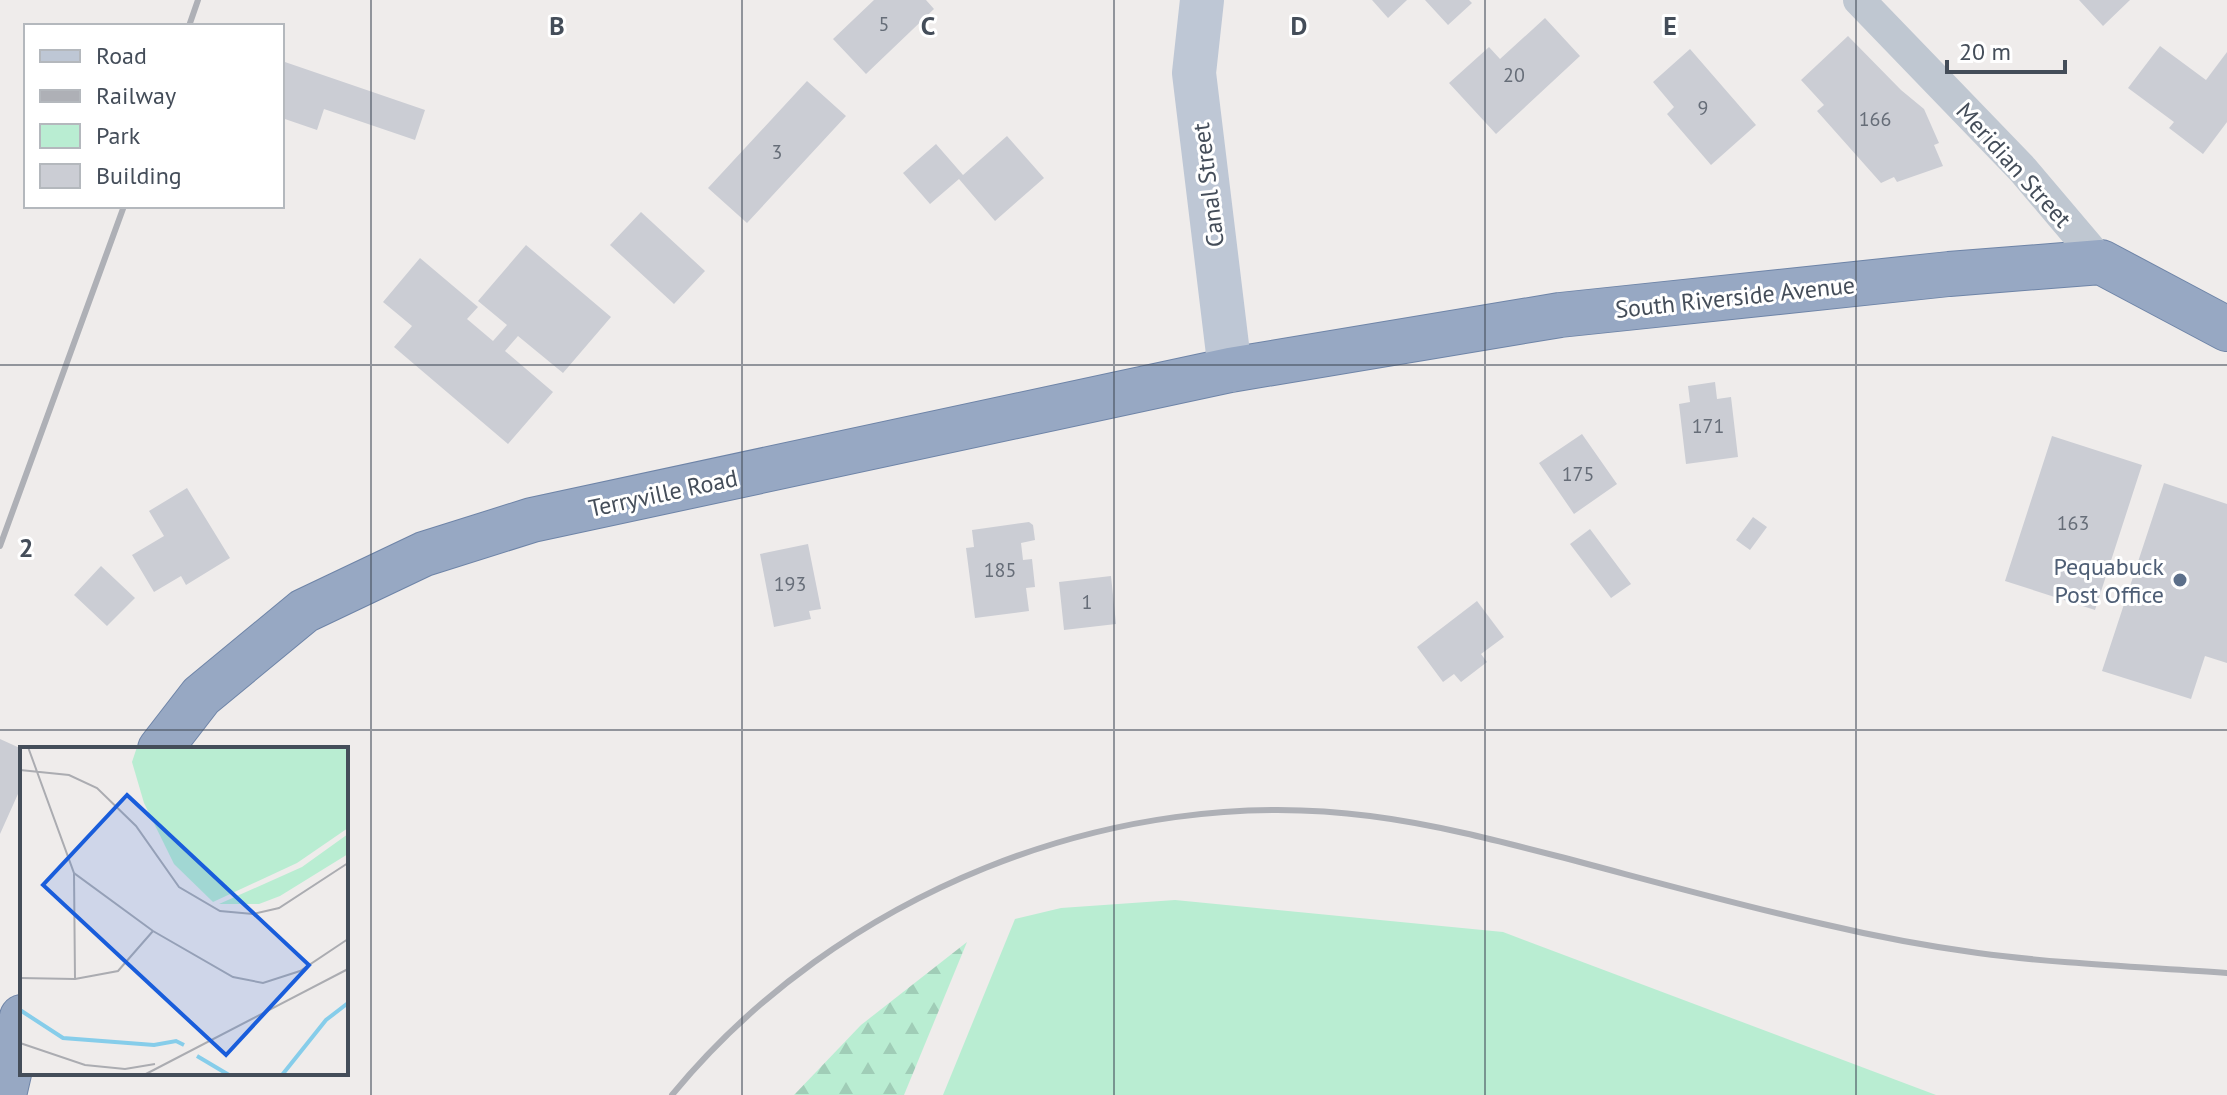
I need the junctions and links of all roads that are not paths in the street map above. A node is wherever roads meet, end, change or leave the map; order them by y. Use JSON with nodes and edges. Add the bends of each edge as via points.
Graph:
{"nodes":[{"id":1,"x":1202,"y":0,"type":"edge"},
{"id":2,"x":1859,"y":0,"type":"edge"},
{"id":3,"x":2101,"y":262,"type":"junction"},
{"id":4,"x":2227,"y":329,"type":"edge"},
{"id":5,"x":1230,"y":370,"type":"junction"},
{"id":6,"x":162,"y":747,"type":"edge"},
{"id":7,"x":20,"y":1026,"type":"edge"},
{"id":8,"x":4,"y":1095,"type":"edge"}],
"edges":[{"from":1,"to":5,"type":"main road","name":"Canal Street","via":[[1194,73]]},
{"from":2,"to":3,"type":"street","name":"Meridian Street","via":[[2023,170]]},
{"from":3,"to":4,"type":"highway"},
{"from":3,"to":5,"type":"highway","name":"South Riverside Avenue","via":[[1560,315]]},
{"from":5,"to":6,"type":"highway","name":"Terryville Road","via":[[532,520],[424,554],[304,611],[201,696]]},
{"from":7,"to":8,"type":"highway"}]}
